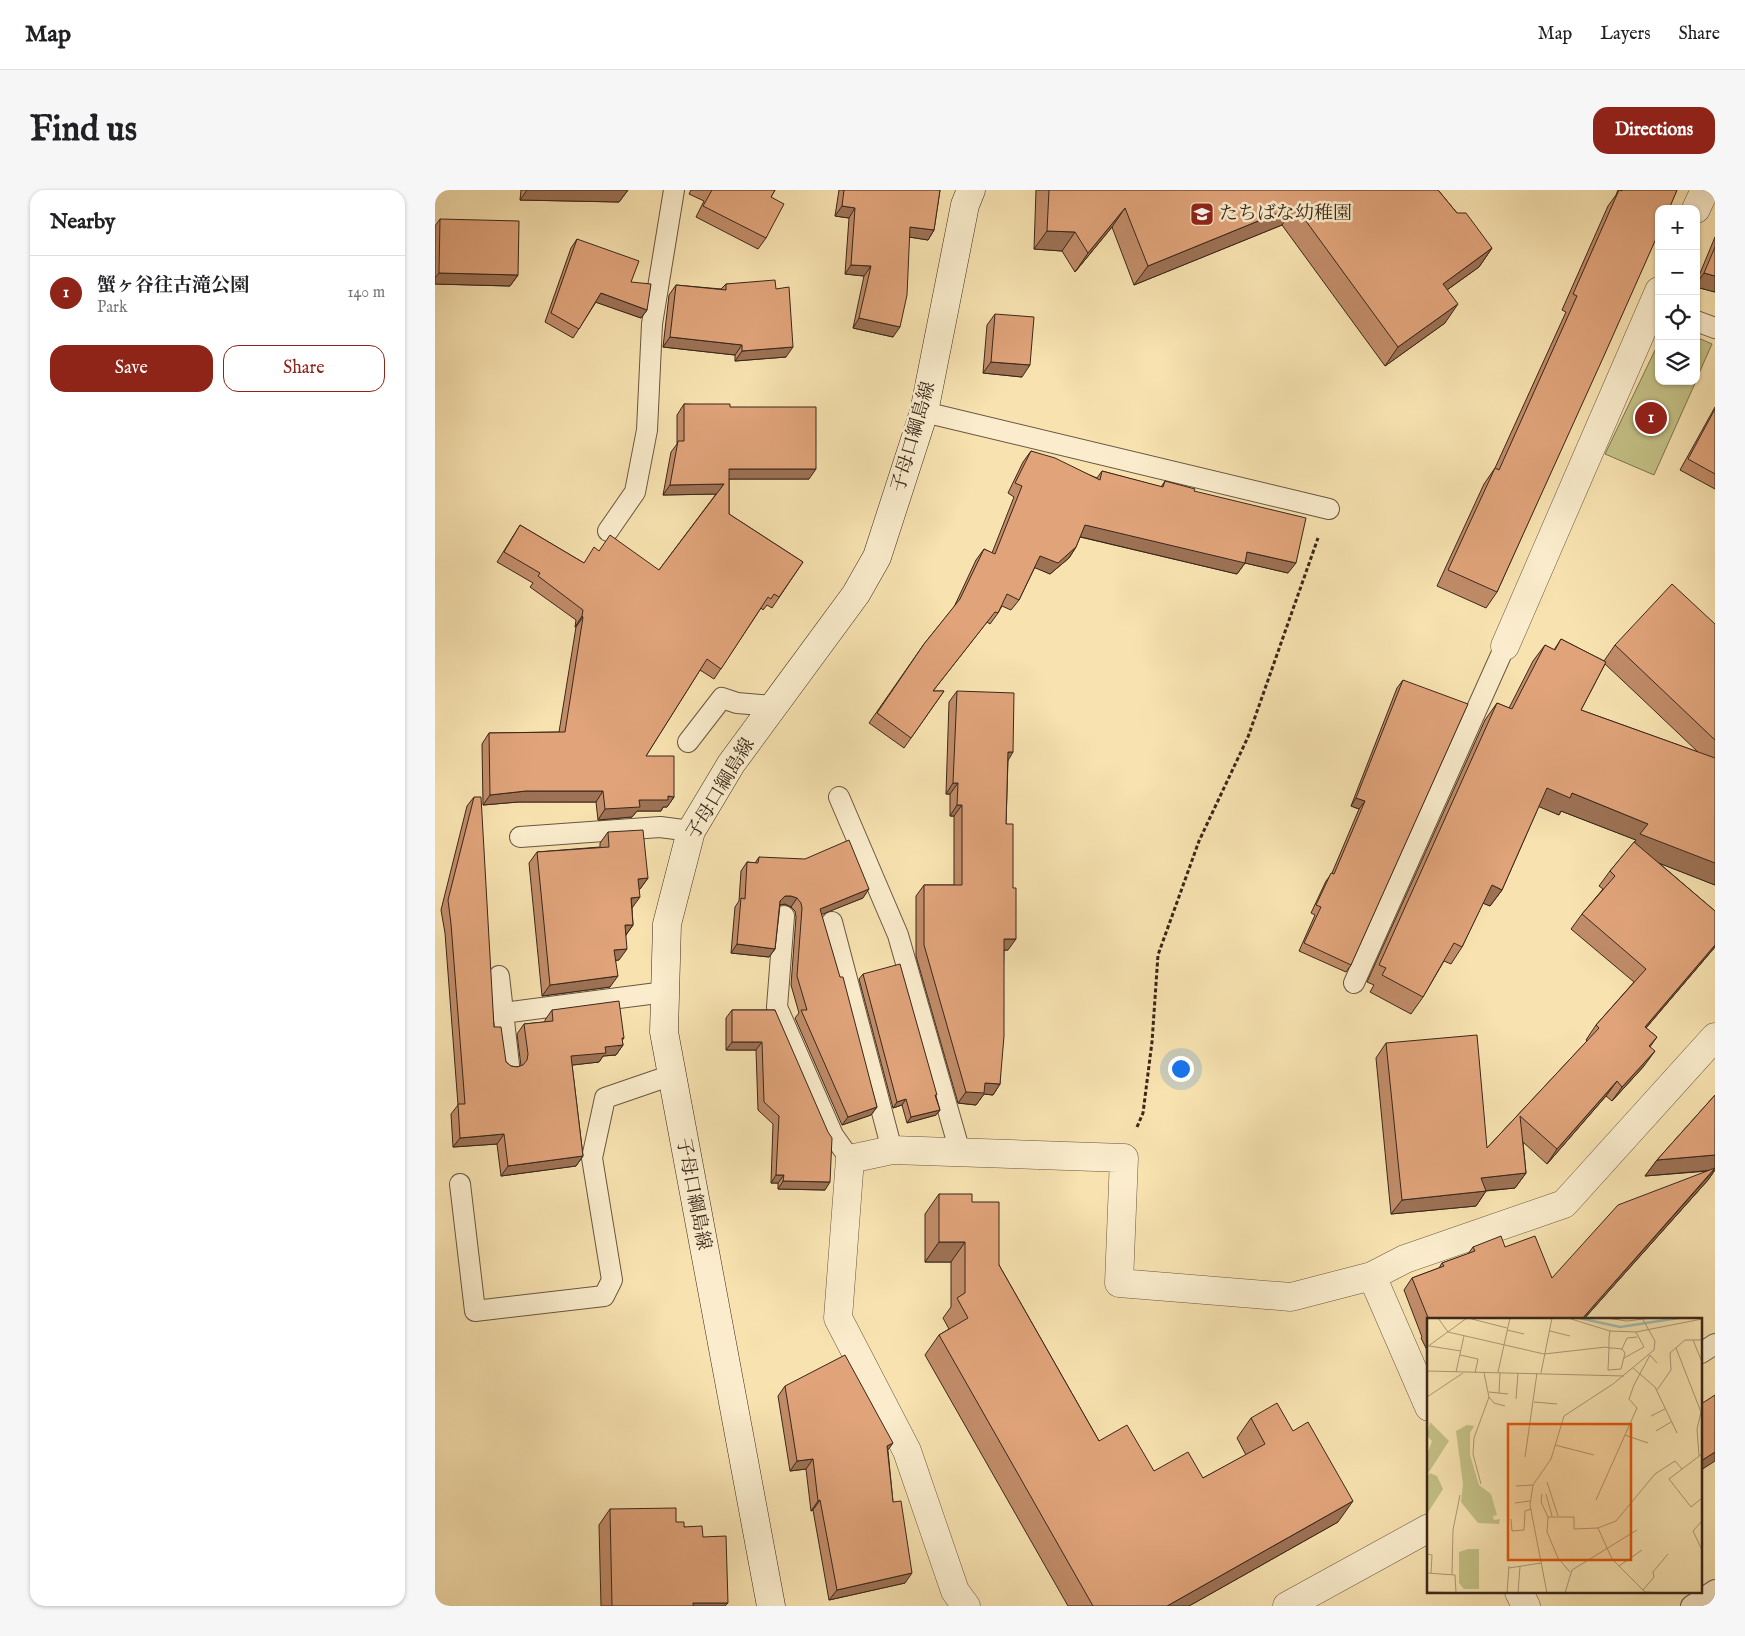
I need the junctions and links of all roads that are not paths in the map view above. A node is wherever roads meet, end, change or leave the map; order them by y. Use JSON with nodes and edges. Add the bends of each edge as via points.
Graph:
{"nodes":[{"id":1,"x":673,"y":190,"type":"edge"},
{"id":2,"x":971,"y":190,"type":"edge"},
{"id":3,"x":1705,"y":190,"type":"edge"},
{"id":4,"x":1698,"y":205,"type":"edge"},
{"id":5,"x":1655,"y":306,"type":"edge"},
{"id":6,"x":1700,"y":322,"type":"edge"},
{"id":7,"x":1715,"y":328,"type":"edge"},
{"id":8,"x":924,"y":412,"type":"junction"},
{"id":9,"x":1329,"y":509,"type":"road end"},
{"id":10,"x":609,"y":531,"type":"dead end"},
{"id":11,"x":1505,"y":646,"type":"joint"},
{"id":12,"x":774,"y":706,"type":"junction"},
{"id":13,"x":688,"y":742,"type":"dead end"},
{"id":14,"x":839,"y":797,"type":"dead end"},
{"id":15,"x":691,"y":831,"type":"junction"},
{"id":16,"x":520,"y":837,"type":"dead end"},
{"id":17,"x":784,"y":916,"type":"dead end"},
{"id":18,"x":832,"y":922,"type":"dead end"},
{"id":19,"x":499,"y":976,"type":"dead end"},
{"id":20,"x":1354,"y":983,"type":"dead end"},
{"id":21,"x":665,"y":992,"type":"junction"},
{"id":22,"x":503,"y":1013,"type":"junction"},
{"id":23,"x":1715,"y":1037,"type":"edge"},
{"id":24,"x":509,"y":1065,"type":"edge"},
{"id":25,"x":672,"y":1074,"type":"junction"},
{"id":26,"x":892,"y":1150,"type":"junction"},
{"id":27,"x":960,"y":1152,"type":"junction"},
{"id":28,"x":849,"y":1160,"type":"junction"},
{"id":29,"x":460,"y":1184,"type":"dead end"},
{"id":30,"x":1372,"y":1276,"type":"junction"},
{"id":31,"x":1715,"y":1344,"type":"edge"},
{"id":32,"x":1703,"y":1352,"type":"edge"},
{"id":33,"x":1427,"y":1402,"type":"edge"},
{"id":34,"x":1427,"y":1529,"type":"edge"},
{"id":35,"x":1715,"y":1590,"type":"edge"},
{"id":36,"x":1520,"y":1594,"type":"edge"},
{"id":37,"x":771,"y":1606,"type":"edge"},
{"id":38,"x":966,"y":1606,"type":"edge"},
{"id":39,"x":1287,"y":1606,"type":"edge"},
{"id":40,"x":1526,"y":1606,"type":"edge"},
{"id":41,"x":1691,"y":1606,"type":"edge"}],
"edges":[{"from":1,"to":10,"type":"lane","via":[[652,324],[647,430],[635,492]]},
{"from":2,"to":8,"type":"street","name":"子母口綱島線","via":[[965,205]]},
{"from":3,"to":4,"type":"street"},
{"from":5,"to":11,"type":"street"},
{"from":6,"to":7,"type":"lane"},
{"from":8,"to":9,"type":"lane"},
{"from":8,"to":12,"type":"street","name":"子母口綱島線","via":[[877,557],[856,594]]},
{"from":11,"to":20,"type":"lane"},
{"from":12,"to":13,"type":"lane","via":[[737,704],[722,698]]},
{"from":12,"to":15,"type":"street","name":"子母口綱島線","via":[[731,764]]},
{"from":14,"to":27,"type":"lane","via":[[898,935]]},
{"from":15,"to":16,"type":"lane","via":[[660,827]]},
{"from":15,"to":21,"type":"street","name":"子母口綱島線","via":[[667,924]]},
{"from":17,"to":28,"type":"lane","via":[[777,1007],[833,1134]]},
{"from":18,"to":26,"type":"lane"},
{"from":19,"to":22,"type":"lane"},
{"from":21,"to":22,"type":"lane"},
{"from":21,"to":25,"type":"street","name":"子母口綱島線","via":[[664,1032]]},
{"from":22,"to":24,"type":"lane"},
{"from":23,"to":30,"type":"street","via":[[1564,1204],[1405,1259]]},
{"from":25,"to":29,"type":"lane","via":[[605,1098],[592,1158],[612,1280],[604,1296],[475,1311]]},
{"from":25,"to":37,"type":"street","name":"子母口綱島線"},
{"from":26,"to":27,"type":"street"},
{"from":26,"to":28,"type":"street"},
{"from":27,"to":30,"type":"street","via":[[1123,1158],[1119,1283],[1291,1297]]},
{"from":28,"to":38,"type":"street","via":[[837,1318],[907,1451],[955,1591]]},
{"from":30,"to":33,"type":"street"},
{"from":31,"to":32,"type":"lane"},
{"from":34,"to":39,"type":"street"},
{"from":35,"to":41,"type":"lane"},
{"from":36,"to":40,"type":"street"}]}
